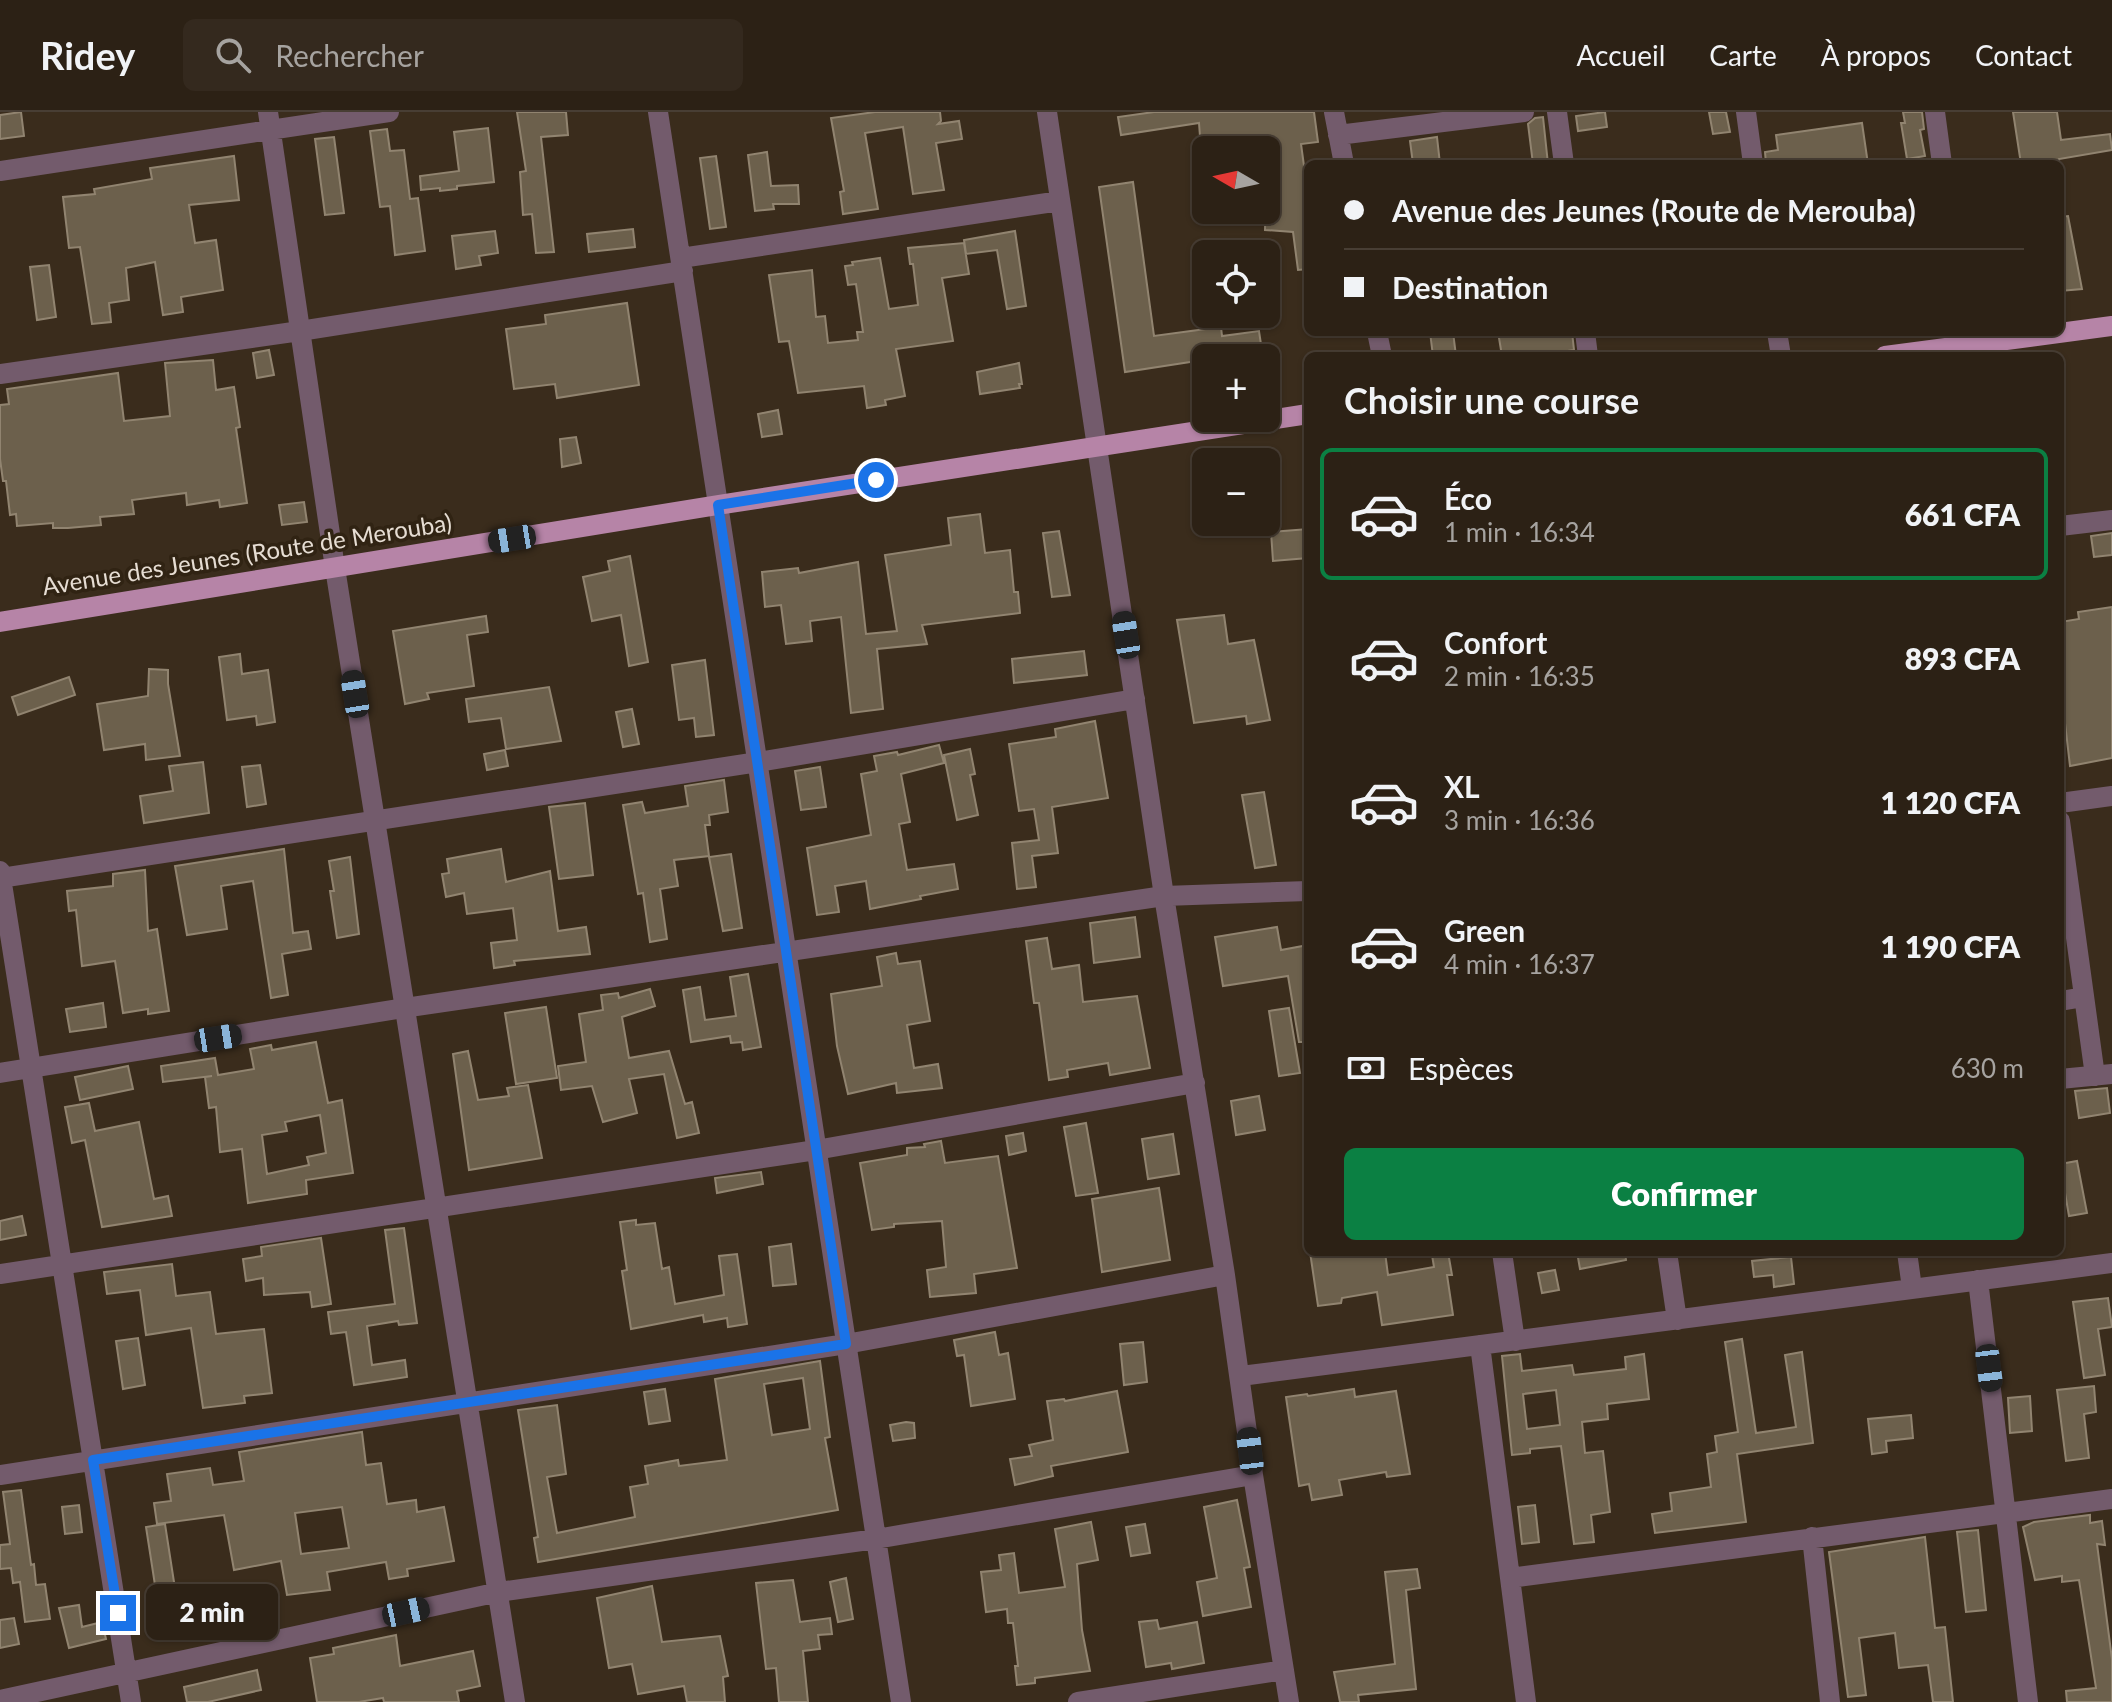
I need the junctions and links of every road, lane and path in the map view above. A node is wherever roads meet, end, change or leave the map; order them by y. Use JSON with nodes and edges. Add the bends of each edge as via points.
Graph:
{"nodes":[{"id":1,"x":389,"y":112,"type":"edge"},
{"id":2,"x":658,"y":112,"type":"edge"},
{"id":3,"x":1047,"y":112,"type":"edge"},
{"id":4,"x":1334,"y":112,"type":"edge"},
{"id":5,"x":1524,"y":112,"type":"edge"},
{"id":6,"x":1557,"y":112,"type":"edge"},
{"id":7,"x":1746,"y":112,"type":"edge"},
{"id":8,"x":1935,"y":112,"type":"edge"},
{"id":9,"x":270,"y":121,"type":"edge"},
{"id":10,"x":1338,"y":135,"type":"junction"},
{"id":11,"x":1343,"y":160,"type":"edge"},
{"id":12,"x":1563,"y":160,"type":"edge"},
{"id":13,"x":1752,"y":160,"type":"edge"},
{"id":14,"x":1941,"y":160,"type":"edge"},
{"id":15,"x":0,"y":171,"type":"edge"},
{"id":16,"x":1060,"y":201,"type":"junction"},
{"id":17,"x":682,"y":264,"type":"junction"},
{"id":18,"x":2112,"y":326,"type":"edge"},
{"id":19,"x":2064,"y":330,"type":"edge"},
{"id":20,"x":300,"y":331,"type":"junction"},
{"id":21,"x":1999,"y":336,"type":"edge"},
{"id":22,"x":1965,"y":339,"type":"edge"},
{"id":23,"x":1904,"y":352,"type":"edge"},
{"id":24,"x":0,"y":374,"type":"edge"},
{"id":25,"x":1304,"y":415,"type":"edge"},
{"id":26,"x":1097,"y":446,"type":"junction"},
{"id":27,"x":718,"y":505,"type":"junction"},
{"id":28,"x":2112,"y":520,"type":"edge"},
{"id":29,"x":2064,"y":526,"type":"edge"},
{"id":30,"x":335,"y":568,"type":"junction"},
{"id":31,"x":0,"y":622,"type":"edge"},
{"id":32,"x":1135,"y":699,"type":"junction"},
{"id":33,"x":758,"y":762,"type":"junction"},
{"id":34,"x":2112,"y":796,"type":"edge"},
{"id":35,"x":2064,"y":802,"type":"edge"},
{"id":36,"x":375,"y":820,"type":"junction"},
{"id":37,"x":2064,"y":850,"type":"edge"},
{"id":38,"x":0,"y":871,"type":"edge"},
{"id":39,"x":0,"y":878,"type":"edge"},
{"id":40,"x":1304,"y":891,"type":"edge"},
{"id":41,"x":1164,"y":896,"type":"junction"},
{"id":42,"x":787,"y":954,"type":"junction"},
{"id":43,"x":2084,"y":997,"type":"junction"},
{"id":44,"x":2064,"y":1000,"type":"edge"},
{"id":45,"x":404,"y":1008,"type":"junction"},
{"id":46,"x":31,"y":1068,"type":"junction"},
{"id":47,"x":0,"y":1073,"type":"edge"},
{"id":48,"x":2103,"y":1075,"type":"edge"},
{"id":49,"x":2064,"y":1079,"type":"edge"},
{"id":50,"x":1195,"y":1083,"type":"junction"},
{"id":51,"x":816,"y":1150,"type":"junction"},
{"id":52,"x":436,"y":1209,"type":"junction"},
{"id":53,"x":1503,"y":1256,"type":"edge"},
{"id":54,"x":1668,"y":1256,"type":"edge"},
{"id":55,"x":1908,"y":1256,"type":"edge"},
{"id":56,"x":2054,"y":1261,"type":"edge"},
{"id":57,"x":2112,"y":1263,"type":"edge"},
{"id":58,"x":62,"y":1264,"type":"junction"},
{"id":59,"x":0,"y":1274,"type":"edge"},
{"id":60,"x":1225,"y":1275,"type":"junction"},
{"id":61,"x":1978,"y":1280,"type":"junction"},
{"id":62,"x":1912,"y":1288,"type":"junction"},
{"id":63,"x":1677,"y":1320,"type":"junction"},
{"id":64,"x":1515,"y":1341,"type":"junction"},
{"id":65,"x":846,"y":1344,"type":"junction"},
{"id":66,"x":1480,"y":1345,"type":"junction"},
{"id":67,"x":1241,"y":1376,"type":"junction"},
{"id":68,"x":467,"y":1403,"type":"junction"},
{"id":69,"x":93,"y":1460,"type":"junction"},
{"id":70,"x":0,"y":1475,"type":"edge"},
{"id":71,"x":1253,"y":1475,"type":"junction"},
{"id":72,"x":2112,"y":1499,"type":"edge"},
{"id":73,"x":2006,"y":1514,"type":"junction"},
{"id":74,"x":1812,"y":1537,"type":"junction"},
{"id":75,"x":876,"y":1539,"type":"junction"},
{"id":76,"x":1510,"y":1578,"type":"junction"},
{"id":77,"x":499,"y":1592,"type":"junction"},
{"id":78,"x":1284,"y":1670,"type":"junction"},
{"id":79,"x":127,"y":1674,"type":"junction"},
{"id":80,"x":0,"y":1700,"type":"edge"},
{"id":81,"x":131,"y":1702,"type":"edge"},
{"id":82,"x":515,"y":1702,"type":"edge"},
{"id":83,"x":901,"y":1702,"type":"edge"},
{"id":84,"x":1078,"y":1702,"type":"edge"},
{"id":85,"x":1289,"y":1702,"type":"edge"},
{"id":86,"x":1526,"y":1702,"type":"edge"},
{"id":87,"x":1830,"y":1702,"type":"edge"},
{"id":88,"x":2028,"y":1702,"type":"edge"}],
"edges":[{"from":1,"to":9,"type":"street"},
{"from":2,"to":17,"type":"street"},
{"from":3,"to":16,"type":"street"},
{"from":4,"to":10,"type":"street"},
{"from":5,"to":10,"type":"street"},
{"from":6,"to":12,"type":"street"},
{"from":7,"to":13,"type":"street"},
{"from":8,"to":14,"type":"street"},
{"from":9,"to":15,"type":"street"},
{"from":9,"to":20,"type":"street"},
{"from":10,"to":11,"type":"street"},
{"from":16,"to":17,"type":"street"},
{"from":16,"to":26,"type":"street"},
{"from":17,"to":20,"type":"street"},
{"from":17,"to":27,"type":"street"},
{"from":18,"to":19,"type":"main road"},
{"from":20,"to":24,"type":"street"},
{"from":20,"to":30,"type":"street"},
{"from":21,"to":22,"type":"main road"},
{"from":22,"to":23,"type":"main road"},
{"from":25,"to":26,"type":"main road","name":"Avenue des Jeunes (Route de Merouba)"},
{"from":26,"to":27,"type":"main road","name":"Avenue des Jeunes (Route de Merouba)"},
{"from":26,"to":32,"type":"street"},
{"from":27,"to":30,"type":"main road","name":"Avenue des Jeunes (Route de Merouba)"},
{"from":27,"to":33,"type":"street"},
{"from":28,"to":29,"type":"street"},
{"from":30,"to":31,"type":"main road","name":"Avenue des Jeunes (Route de Merouba)"},
{"from":30,"to":36,"type":"street"},
{"from":32,"to":33,"type":"street"},
{"from":32,"to":41,"type":"street"},
{"from":33,"to":36,"type":"street"},
{"from":33,"to":42,"type":"street"},
{"from":34,"to":35,"type":"street"},
{"from":36,"to":39,"type":"street"},
{"from":36,"to":45,"type":"street"},
{"from":37,"to":43,"type":"street"},
{"from":38,"to":39,"type":"street"},
{"from":39,"to":46,"type":"street"},
{"from":40,"to":41,"type":"street"},
{"from":41,"to":42,"type":"street"},
{"from":41,"to":50,"type":"street"},
{"from":42,"to":45,"type":"street"},
{"from":42,"to":51,"type":"street"},
{"from":43,"to":44,"type":"street"},
{"from":43,"to":48,"type":"street"},
{"from":45,"to":46,"type":"street"},
{"from":45,"to":52,"type":"street"},
{"from":46,"to":47,"type":"street"},
{"from":46,"to":58,"type":"street"},
{"from":48,"to":49,"type":"street"},
{"from":50,"to":51,"type":"street"},
{"from":50,"to":60,"type":"street"},
{"from":51,"to":52,"type":"street"},
{"from":51,"to":65,"type":"street"},
{"from":52,"to":58,"type":"street"},
{"from":52,"to":68,"type":"street"},
{"from":53,"to":64,"type":"street"},
{"from":54,"to":63,"type":"street"},
{"from":55,"to":62,"type":"street"},
{"from":56,"to":57,"type":"street"},
{"from":56,"to":61,"type":"street"},
{"from":58,"to":59,"type":"street"},
{"from":58,"to":69,"type":"street"},
{"from":60,"to":65,"type":"street"},
{"from":60,"to":67,"type":"street"},
{"from":61,"to":62,"type":"street"},
{"from":61,"to":73,"type":"street"},
{"from":62,"to":63,"type":"street"},
{"from":63,"to":64,"type":"street"},
{"from":64,"to":66,"type":"street"},
{"from":65,"to":68,"type":"street"},
{"from":65,"to":75,"type":"street"},
{"from":66,"to":67,"type":"street"},
{"from":66,"to":76,"type":"street"},
{"from":67,"to":71,"type":"street"},
{"from":68,"to":69,"type":"street"},
{"from":68,"to":77,"type":"street"},
{"from":69,"to":70,"type":"street"},
{"from":69,"to":79,"type":"street"},
{"from":71,"to":75,"type":"street"},
{"from":71,"to":78,"type":"street"},
{"from":72,"to":73,"type":"street"},
{"from":73,"to":74,"type":"street"},
{"from":73,"to":88,"type":"street"},
{"from":74,"to":76,"type":"street"},
{"from":74,"to":87,"type":"street"},
{"from":75,"to":77,"type":"street"},
{"from":75,"to":83,"type":"street"},
{"from":76,"to":86,"type":"street"},
{"from":77,"to":79,"type":"street"},
{"from":77,"to":82,"type":"street"},
{"from":78,"to":84,"type":"street"},
{"from":78,"to":85,"type":"street"},
{"from":79,"to":80,"type":"street"},
{"from":79,"to":81,"type":"street"}]}
